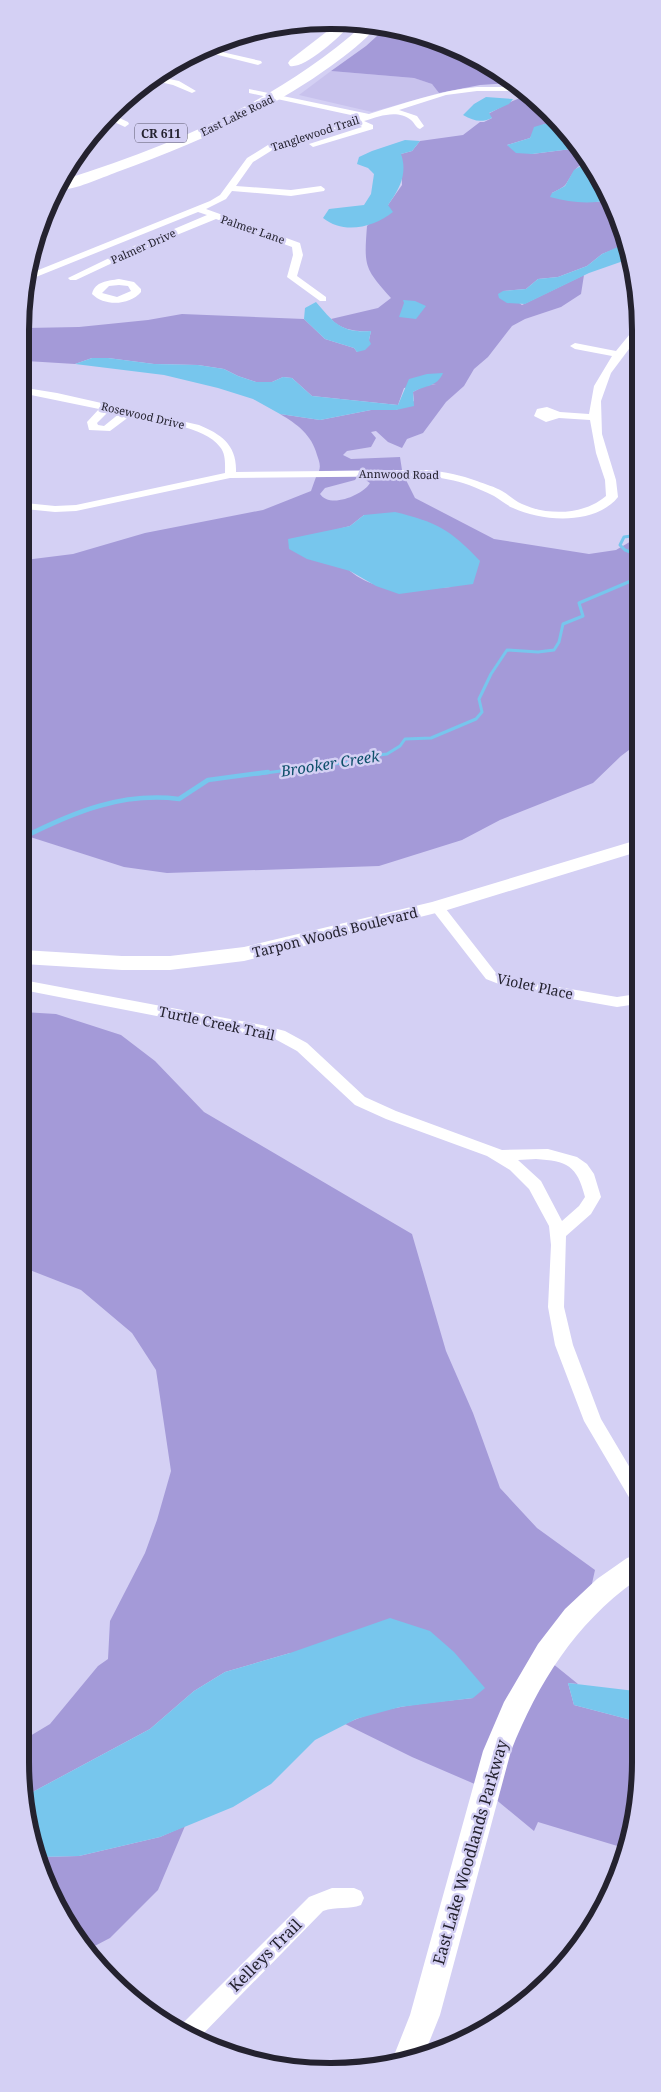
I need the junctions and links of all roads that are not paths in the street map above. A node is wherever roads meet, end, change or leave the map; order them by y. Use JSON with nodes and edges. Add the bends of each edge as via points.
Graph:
{"nodes":[{"id":1,"x":338,"y":29,"type":"edge"},
{"id":2,"x":365,"y":30,"type":"edge"},
{"id":3,"x":214,"y":52,"type":"edge"},
{"id":4,"x":258,"y":63,"type":"dead end"},
{"id":5,"x":282,"y":72,"type":"dead end"},
{"id":6,"x":163,"y":80,"type":"edge"},
{"id":7,"x":268,"y":80,"type":"dead end"},
{"id":8,"x":510,"y":88,"type":"edge"},
{"id":9,"x":192,"y":91,"type":"dead end"},
{"id":10,"x":248,"y":93,"type":"joint"},
{"id":11,"x":276,"y":96,"type":"junction"},
{"id":12,"x":388,"y":109,"type":"junction"},
{"id":13,"x":368,"y":116,"type":"junction"},
{"id":14,"x":115,"y":119,"type":"edge"},
{"id":15,"x":356,"y":120,"type":"junction"},
{"id":16,"x":125,"y":124,"type":"dead end"},
{"id":17,"x":420,"y":126,"type":"dead end"},
{"id":18,"x":301,"y":138,"type":"junction"},
{"id":19,"x":67,"y":184,"type":"edge"},
{"id":20,"x":230,"y":188,"type":"junction"},
{"id":21,"x":321,"y":189,"type":"dead end"},
{"id":22,"x":198,"y":210,"type":"junction"},
{"id":23,"x":214,"y":216,"type":"junction"},
{"id":24,"x":49,"y":269,"type":"junction"},
{"id":25,"x":34,"y":275,"type":"edge"},
{"id":26,"x":73,"y":278,"type":"junction"},
{"id":27,"x":101,"y":286,"type":"dead end"},
{"id":28,"x":324,"y":299,"type":"dead end"},
{"id":29,"x":632,"y":338,"type":"edge"},
{"id":30,"x":574,"y":346,"type":"dead end"},
{"id":31,"x":618,"y":354,"type":"junction"},
{"id":32,"x":29,"y":392,"type":"edge"},
{"id":33,"x":107,"y":407,"type":"junction"},
{"id":34,"x":128,"y":412,"type":"junction"},
{"id":35,"x":555,"y":415,"type":"dead end"},
{"id":36,"x":593,"y":417,"type":"junction"},
{"id":37,"x":230,"y":475,"type":"junction"},
{"id":38,"x":29,"y":506,"type":"edge"},
{"id":39,"x":632,"y":848,"type":"edge"},
{"id":40,"x":437,"y":908,"type":"junction"},
{"id":41,"x":29,"y":957,"type":"edge"},
{"id":42,"x":29,"y":986,"type":"edge"},
{"id":43,"x":632,"y":1000,"type":"edge"},
{"id":44,"x":499,"y":1156,"type":"junction"},
{"id":45,"x":558,"y":1234,"type":"junction"},
{"id":46,"x":632,"y":1487,"type":"edge"},
{"id":47,"x":632,"y":1569,"type":"edge"},
{"id":48,"x":354,"y":1898,"type":"dead end"},
{"id":49,"x":192,"y":2029,"type":"edge"},
{"id":50,"x":410,"y":2053,"type":"edge"}],
"edges":[{"from":1,"to":5,"type":"main road"},
{"from":2,"to":11,"type":"main road","name":"East Lake Road","number":"CR 611","via":[[338,54]]},
{"from":3,"to":4,"type":"street"},
{"from":6,"to":9,"type":"street"},
{"from":7,"to":10,"type":"main road","name":"East Lake Road"},
{"from":8,"to":12,"type":"street","name":"Tanglewood Trail","via":[[460,90]]},
{"from":10,"to":11,"type":"street"},
{"from":11,"to":13,"type":"street"},
{"from":11,"to":19,"type":"main road","name":"East Lake Road","number":"CR 611","via":[[179,143]]},
{"from":12,"to":13,"type":"street","name":"Tanglewood Trail"},
{"from":12,"to":17,"type":"street","via":[[414,118]]},
{"from":13,"to":15,"type":"street","name":"Tanglewood Trail"},
{"from":14,"to":16,"type":"street"},
{"from":15,"to":18,"type":"street","name":"Tanglewood Trail"},
{"from":15,"to":18,"type":"street","via":[[370,127],[314,144]]},
{"from":18,"to":20,"type":"street","name":"Tanglewood Trail","via":[[260,152],[250,160]]},
{"from":20,"to":21,"type":"street","via":[[291,193]]},
{"from":20,"to":22,"type":"street","name":"Tanglewood Trail","via":[[223,197]]},
{"from":22,"to":23,"type":"street","name":"Palmer Lane"},
{"from":22,"to":24,"type":"street","name":"Tanglewood Trail"},
{"from":23,"to":26,"type":"street","name":"Palmer Drive"},
{"from":23,"to":28,"type":"street","name":"Palmer Lane","via":[[297,245],[298,256],[292,277]]},
{"from":24,"to":25,"type":"street","name":"Tanglewood Trail"},
{"from":24,"to":26,"type":"street"},
{"from":26,"to":27,"type":"street"},
{"from":29,"to":31,"type":"street","name":"Annwood Road"},
{"from":30,"to":31,"type":"street"},
{"from":31,"to":36,"type":"street","name":"Annwood Road","via":[[598,390]]},
{"from":32,"to":33,"type":"street","name":"Rosewood Drive"},
{"from":33,"to":34,"type":"street","name":"Rosewood Drive"},
{"from":33,"to":34,"type":"street","via":[[92,422],[93,428],[106,428]]},
{"from":34,"to":37,"type":"street","name":"Rosewood Drive","via":[[195,427],[216,436],[224,442],[229,453]]},
{"from":35,"to":36,"type":"street"},
{"from":36,"to":37,"type":"street","name":"Annwood Road","via":[[613,491],[612,497],[600,507],[584,512],[565,515],[535,512],[473,483],[428,473]]},
{"from":37,"to":38,"type":"street","name":"Annwood Road","via":[[76,508]]},
{"from":39,"to":40,"type":"street","name":"Tarpon Woods Boulevard"},
{"from":40,"to":41,"type":"street","name":"Tarpon Woods Boulevard","via":[[235,956],[170,963]]},
{"from":40,"to":43,"type":"street","name":"Violet Place","via":[[491,976],[509,983],[617,1002]]},
{"from":42,"to":44,"type":"street","name":"Turtle Creek Trail","via":[[280,1035],[302,1047],[360,1101]]},
{"from":44,"to":45,"type":"street","name":"Turtle Creek Trail","via":[[516,1166],[535,1185],[554,1219]]},
{"from":44,"to":45,"type":"street","name":"Turtle Creek Trail","via":[[553,1155],[583,1169],[590,1180],[593,1197],[585,1210]]},
{"from":45,"to":46,"type":"street","name":"Turtle Creek Trail","via":[[556,1307],[564,1345],[593,1421]]},
{"from":47,"to":50,"type":"street","name":"East Lake Woodlands Parkway","via":[[590,1602],[570,1623],[529,1682],[506,1727],[425,2015]]},
{"from":48,"to":49,"type":"street","name":"Kelleys Trail","via":[[332,1898],[316,1904]]}]}
